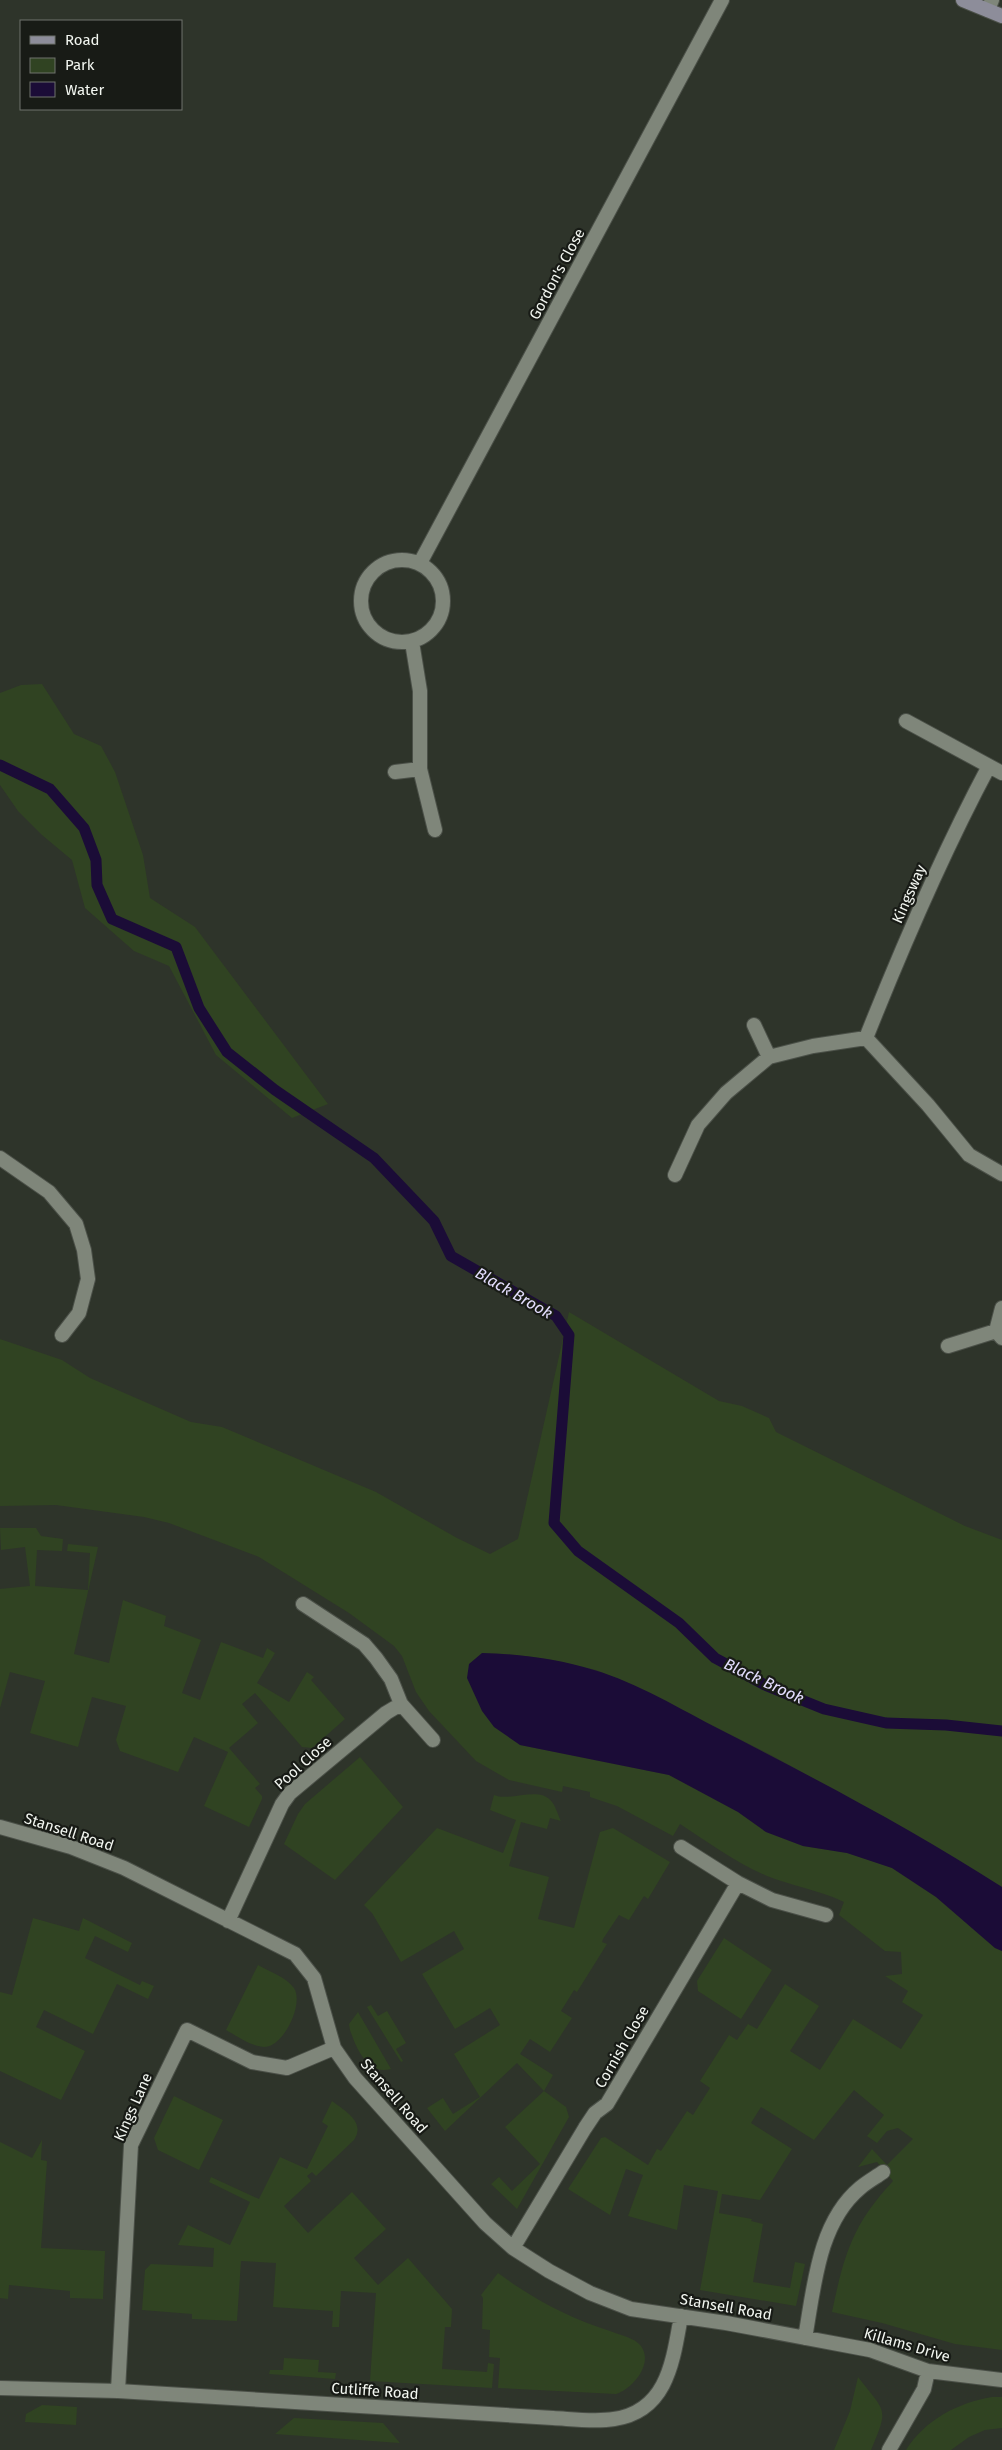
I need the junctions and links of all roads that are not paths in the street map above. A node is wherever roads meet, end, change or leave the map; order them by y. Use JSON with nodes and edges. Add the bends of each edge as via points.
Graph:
{"nodes":[{"id":1,"x":722,"y":0,"type":"edge"},
{"id":2,"x":964,"y":0,"type":"edge"},
{"id":3,"x":990,"y":5,"type":"edge"},
{"id":4,"x":1002,"y":16,"type":"edge"},
{"id":5,"x":420,"y":563,"type":"junction"},
{"id":6,"x":412,"y":642,"type":"junction"},
{"id":7,"x":906,"y":722,"type":"dead end"},
{"id":8,"x":989,"y":766,"type":"junction"},
{"id":9,"x":420,"y":769,"type":"junction"},
{"id":10,"x":395,"y":772,"type":"dead end"},
{"id":11,"x":1002,"y":774,"type":"edge"},
{"id":12,"x":435,"y":830,"type":"dead end"},
{"id":13,"x":754,"y":1025,"type":"dead end"},
{"id":14,"x":866,"y":1038,"type":"junction"},
{"id":15,"x":769,"y":1057,"type":"junction"},
{"id":16,"x":0,"y":1158,"type":"edge"},
{"id":17,"x":1002,"y":1174,"type":"edge"},
{"id":18,"x":675,"y":1175,"type":"dead end"},
{"id":19,"x":1002,"y":1308,"type":"edge"},
{"id":20,"x":999,"y":1334,"type":"edge"},
{"id":21,"x":62,"y":1335,"type":"dead end"},
{"id":22,"x":948,"y":1346,"type":"dead end"},
{"id":23,"x":303,"y":1604,"type":"dead end"},
{"id":24,"x":401,"y":1704,"type":"junction"},
{"id":25,"x":433,"y":1740,"type":"dead end"},
{"id":26,"x":0,"y":1827,"type":"edge"},
{"id":27,"x":681,"y":1847,"type":"dead end"},
{"id":28,"x":738,"y":1883,"type":"junction"},
{"id":29,"x":826,"y":1915,"type":"dead end"},
{"id":30,"x":228,"y":1921,"type":"junction"},
{"id":31,"x":334,"y":2048,"type":"junction"},
{"id":32,"x":883,"y":2172,"type":"dead end"},
{"id":33,"x":513,"y":2248,"type":"junction"},
{"id":34,"x":681,"y":2316,"type":"junction"},
{"id":35,"x":804,"y":2338,"type":"junction"},
{"id":36,"x":928,"y":2371,"type":"junction"},
{"id":37,"x":1002,"y":2380,"type":"edge"},
{"id":38,"x":0,"y":2388,"type":"edge"},
{"id":39,"x":118,"y":2391,"type":"junction"},
{"id":40,"x":889,"y":2450,"type":"edge"}],
"edges":[{"from":1,"to":5,"type":"street","name":"Gordon's Close"},
{"from":2,"to":3,"type":"main road"},
{"from":3,"to":4,"type":"main road"},
{"from":5,"to":6,"type":"street","via":[[434,573],[442,588],[444,605],[439,622],[428,634]]},
{"from":5,"to":6,"type":"street","via":[[405,559],[389,561],[376,569],[365,582],[361,597],[362,613],[369,627],[381,637],[396,642]]},
{"from":6,"to":9,"type":"street","via":[[420,691]]},
{"from":7,"to":8,"type":"street"},
{"from":8,"to":11,"type":"street"},
{"from":8,"to":14,"type":"street","name":"Kingsway","via":[[935,874]]},
{"from":9,"to":10,"type":"street"},
{"from":9,"to":12,"type":"street"},
{"from":13,"to":15,"type":"street"},
{"from":14,"to":15,"type":"street"},
{"from":14,"to":17,"type":"street","via":[[928,1105],[968,1155]]},
{"from":15,"to":18,"type":"street","via":[[726,1093],[698,1125]]},
{"from":16,"to":21,"type":"street","via":[[49,1192],[76,1224],[88,1279],[79,1313]]},
{"from":19,"to":20,"type":"street"},
{"from":20,"to":22,"type":"street"},
{"from":23,"to":24,"type":"street","via":[[364,1644],[391,1679]]},
{"from":24,"to":25,"type":"street"},
{"from":24,"to":30,"type":"street","name":"Pool Close","via":[[290,1793]]},
{"from":26,"to":30,"type":"street","name":"Stansell Road","via":[[71,1847],[124,1868]]},
{"from":27,"to":28,"type":"street"},
{"from":28,"to":29,"type":"street","via":[[772,1900]]},
{"from":28,"to":33,"type":"street","name":"Cornish Close","via":[[607,2104],[595,2113],[585,2128]]},
{"from":30,"to":31,"type":"street","name":"Stansell Road","via":[[295,1954],[314,1978]]},
{"from":31,"to":33,"type":"street","name":"Stansell Road","via":[[355,2078],[452,2190]]},
{"from":31,"to":39,"type":"street","name":"Kings Lane","via":[[288,2068],[252,2062],[187,2030],[130,2145]]},
{"from":32,"to":35,"type":"street","via":[[848,2201],[830,2230],[819,2263]]},
{"from":33,"to":34,"type":"street","name":"Stansell Road","via":[[549,2272],[590,2293],[631,2308]]},
{"from":34,"to":35,"type":"street","name":"Stansell Road"},
{"from":34,"to":39,"type":"street","name":"Cutliffe Road","via":[[669,2376],[659,2394],[644,2408],[613,2420]]},
{"from":35,"to":36,"type":"street","name":"Killams Drive","via":[[870,2350]]},
{"from":36,"to":37,"type":"street","name":"Killams Drive"},
{"from":36,"to":40,"type":"street","via":[[924,2389]]},
{"from":38,"to":39,"type":"street","name":"Cutliffe Road"}]}
